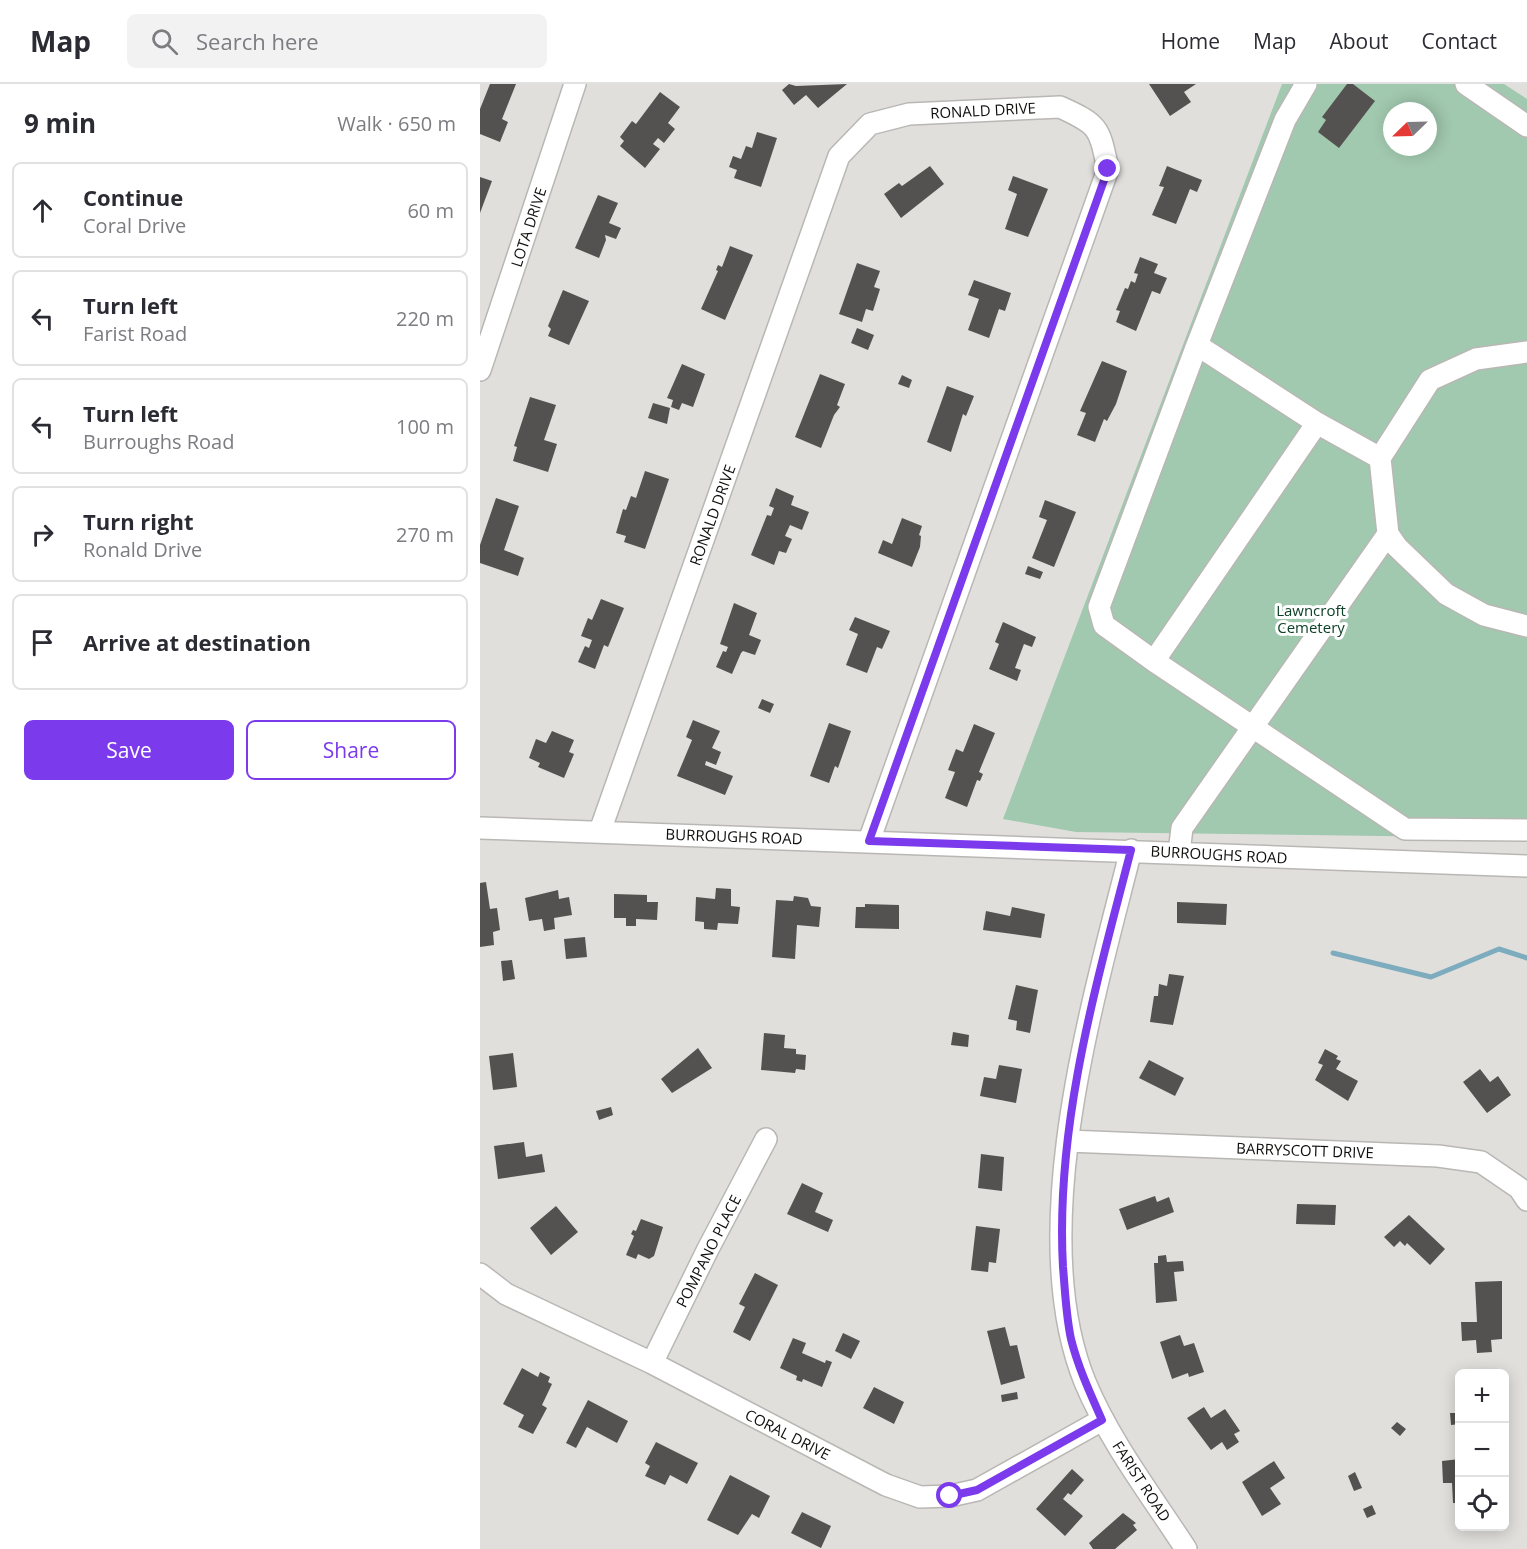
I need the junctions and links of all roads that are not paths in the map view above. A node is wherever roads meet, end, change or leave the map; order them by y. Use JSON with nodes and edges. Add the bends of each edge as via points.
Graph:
{"nodes":[{"id":1,"x":575,"y":84,"type":"edge"},
{"id":2,"x":1306,"y":84,"type":"edge"},
{"id":3,"x":1466,"y":84,"type":"edge"},
{"id":4,"x":1527,"y":126,"type":"edge"},
{"id":5,"x":1197,"y":345,"type":"junction"},
{"id":6,"x":1527,"y":352,"type":"edge"},
{"id":7,"x":480,"y":370,"type":"edge"},
{"id":8,"x":1317,"y":423,"type":"junction"},
{"id":9,"x":1380,"y":458,"type":"junction"},
{"id":10,"x":1388,"y":534,"type":"junction"},
{"id":11,"x":1527,"y":626,"type":"edge"},
{"id":12,"x":1154,"y":661,"type":"junction"},
{"id":13,"x":1252,"y":728,"type":"junction"},
{"id":14,"x":480,"y":828,"type":"edge"},
{"id":15,"x":1527,"y":830,"type":"edge"},
{"id":16,"x":600,"y":831,"type":"junction"},
{"id":17,"x":869,"y":841,"type":"junction"},
{"id":18,"x":1131,"y":850,"type":"junction"},
{"id":19,"x":1179,"y":853,"type":"junction"},
{"id":20,"x":1527,"y":866,"type":"edge"},
{"id":21,"x":766,"y":1139,"type":"dead end"},
{"id":22,"x":1068,"y":1141,"type":"junction"},
{"id":23,"x":1527,"y":1200,"type":"edge"},
{"id":24,"x":480,"y":1274,"type":"edge"},
{"id":25,"x":652,"y":1364,"type":"junction"},
{"id":26,"x":1102,"y":1420,"type":"junction"},
{"id":27,"x":1186,"y":1549,"type":"edge"}],
"edges":[{"from":1,"to":7,"type":"street","name":"LOTA DRIVE"},
{"from":2,"to":5,"type":"street","via":[[1285,120]]},
{"from":3,"to":4,"type":"street"},
{"from":5,"to":8,"type":"street"},
{"from":5,"to":12,"type":"street","via":[[1099,607],[1104,625]]},
{"from":6,"to":9,"type":"street","via":[[1476,359],[1430,380]]},
{"from":8,"to":9,"type":"street"},
{"from":8,"to":12,"type":"street"},
{"from":9,"to":10,"type":"street"},
{"from":10,"to":11,"type":"street","via":[[1446,594],[1485,615]]},
{"from":10,"to":13,"type":"street"},
{"from":12,"to":13,"type":"street"},
{"from":13,"to":15,"type":"street","via":[[1405,828]]},
{"from":13,"to":19,"type":"street","via":[[1182,828]]},
{"from":14,"to":16,"type":"street","name":"BURROUGHS ROAD"},
{"from":16,"to":17,"type":"street","name":"BURROUGHS ROAD"},
{"from":16,"to":17,"type":"street","name":"RONALD DRIVE","via":[[839,156],[870,124],[909,114],[1060,107],[1082,117],[1100,132],[1108,169]]},
{"from":17,"to":18,"type":"street","name":"BURROUGHS ROAD"},
{"from":18,"to":19,"type":"street","name":"BURROUGHS ROAD"},
{"from":18,"to":22,"type":"street","name":"FARIST ROAD","via":[[1093,999]]},
{"from":19,"to":20,"type":"street","name":"BURROUGHS ROAD"},
{"from":21,"to":25,"type":"street","name":"POMPANO PLACE"},
{"from":22,"to":23,"type":"street","name":"BARRYSCOTT DRIVE","via":[[1438,1156],[1481,1162],[1519,1188]]},
{"from":22,"to":26,"type":"street","name":"FARIST ROAD","via":[[1061,1221],[1065,1297],[1071,1338]]},
{"from":24,"to":25,"type":"street","name":"CORAL DRIVE","via":[[506,1294]]},
{"from":25,"to":26,"type":"street","name":"CORAL DRIVE","via":[[886,1485],[920,1497],[977,1490]]},
{"from":26,"to":27,"type":"street","name":"FARIST ROAD"}]}
